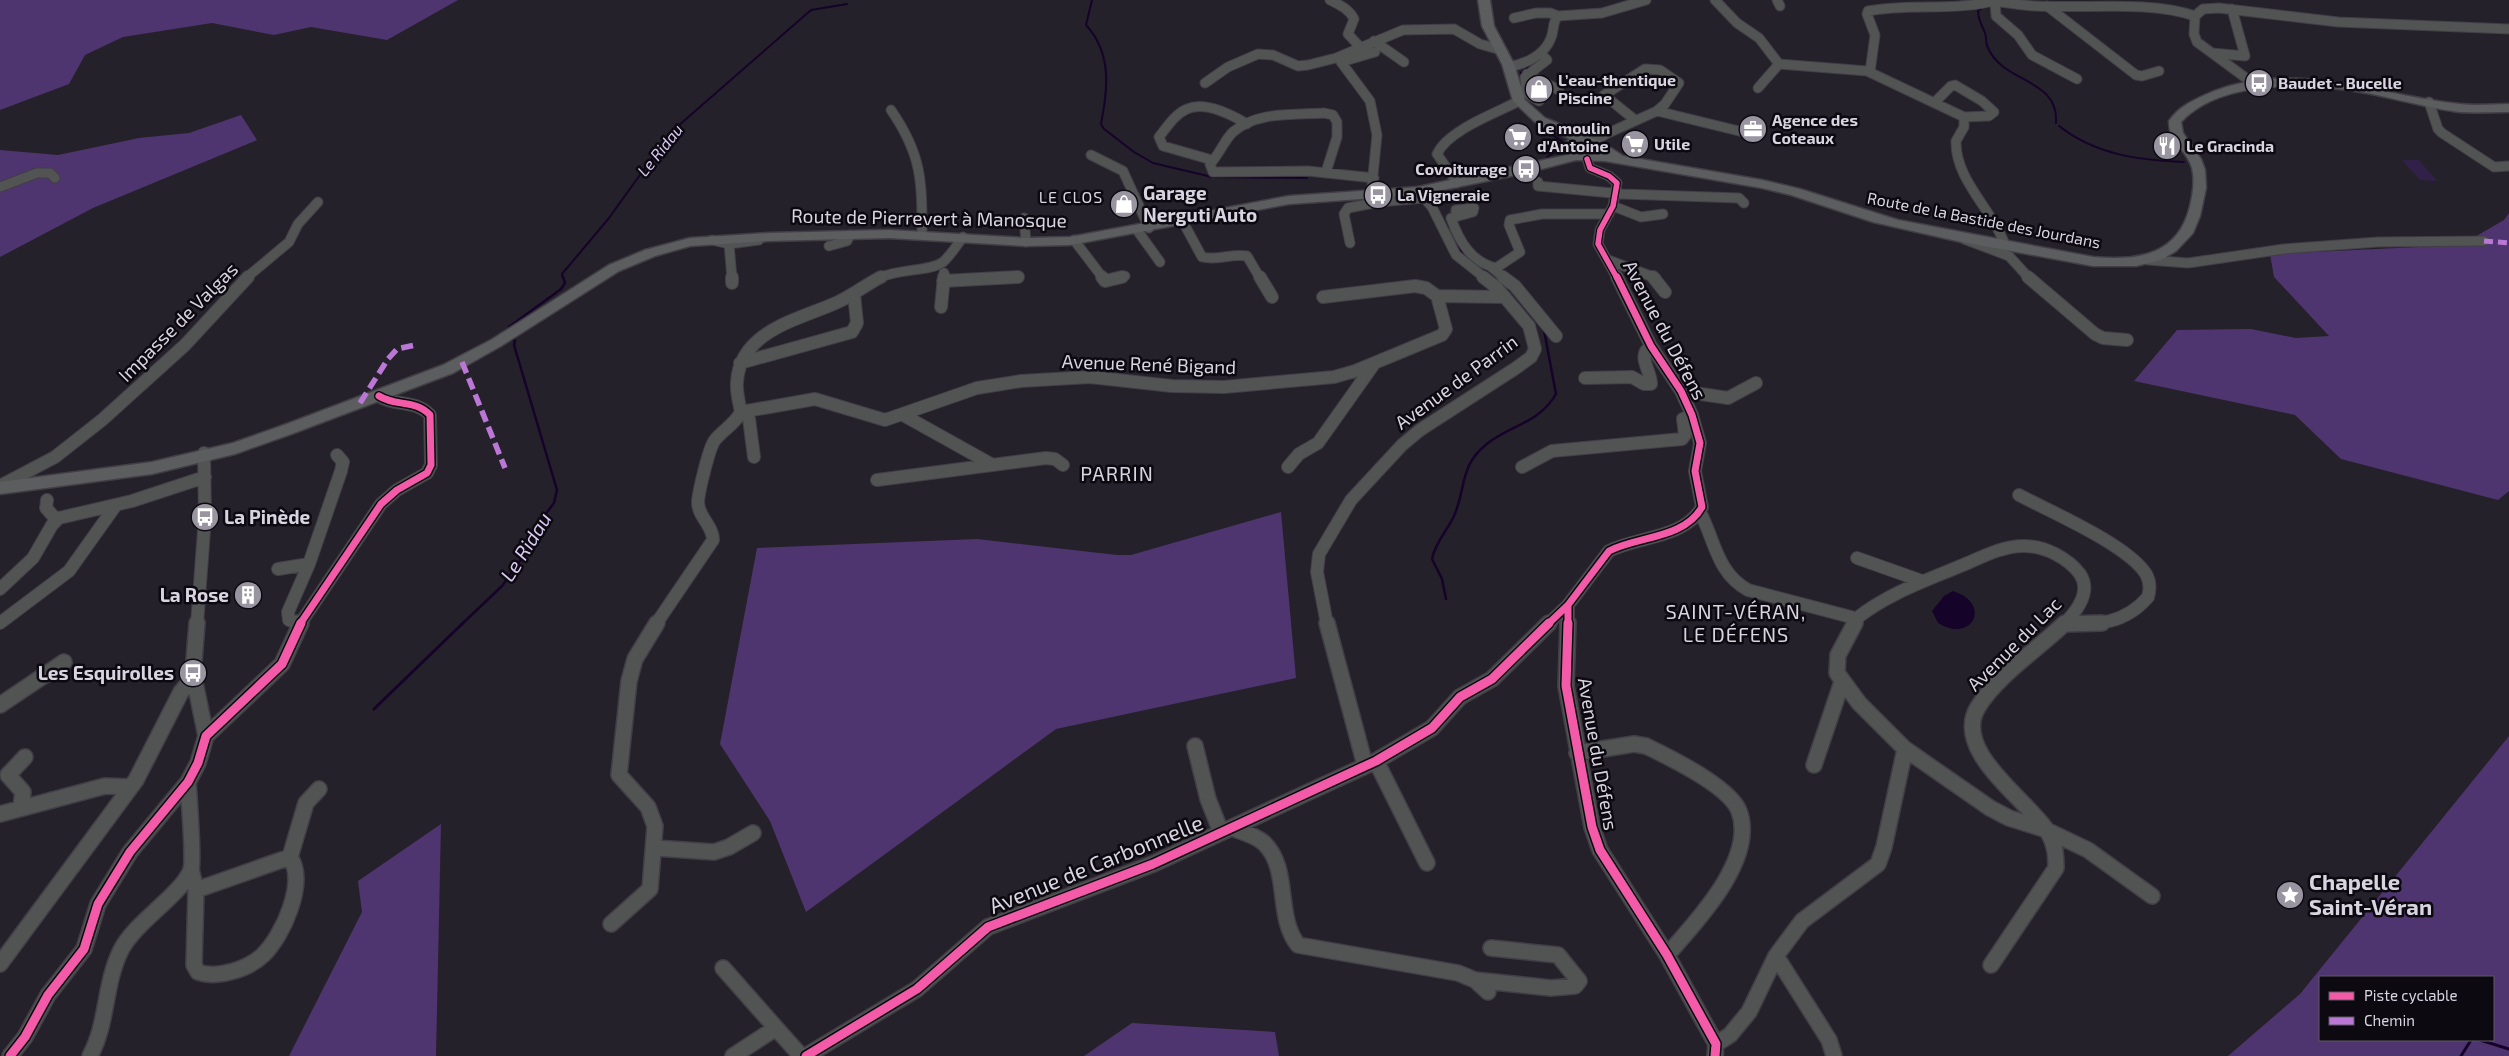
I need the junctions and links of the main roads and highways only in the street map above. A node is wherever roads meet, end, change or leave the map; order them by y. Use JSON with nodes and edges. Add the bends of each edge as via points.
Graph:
{"nodes":[{"id":1,"x":1484,"y":0,"type":"edge"},
{"id":2,"x":2509,"y":108,"type":"edge"},
{"id":3,"x":1552,"y":128,"type":"joint"},
{"id":4,"x":1584,"y":149,"type":"junction"},
{"id":5,"x":1622,"y":162,"type":"joint"},
{"id":6,"x":1182,"y":220,"type":"joint"},
{"id":7,"x":1143,"y":229,"type":"joint"},
{"id":8,"x":347,"y":407,"type":"junction"},
{"id":9,"x":198,"y":455,"type":"junction"},
{"id":10,"x":0,"y":487,"type":"edge"}],
"edges":[{"from":1,"to":3,"type":"main road","via":[[1488,26],[1509,67],[1519,101]]},
{"from":2,"to":5,"type":"main road","name":"Route de la Bastide des Jourdans","via":[[2465,108],[2339,85],[2254,84],[2222,92],[2187,108],[2174,124],[2198,167],[2196,212],[2187,230],[2175,246],[2148,260],[2118,263],[2005,245],[1878,219],[1772,186]]},
{"from":3,"to":4,"type":"main road"},
{"from":4,"to":5,"type":"main road","name":"Route de la Bastide des Jourdans"},
{"from":4,"to":6,"type":"main road","name":"Route de Pierrevert à Manosque","via":[[1545,164],[1458,183],[1425,199],[1371,195],[1289,200]]},
{"from":6,"to":7,"type":"main road","name":"Route de Pierrevert à Manosque"},
{"from":7,"to":8,"type":"main road","name":"Route de Pierrevert à Manosque","via":[[1074,240],[1026,242],[922,234],[850,235],[710,239],[667,247],[596,278],[462,362],[429,378]]},
{"from":8,"to":9,"type":"main road","name":"Route de Pierrevert à Manosque"},
{"from":8,"to":9,"type":"main road","name":"Route de Pierrevert à Manosque","via":[[288,429]]},
{"from":9,"to":10,"type":"main road","via":[[152,468]]}]}
